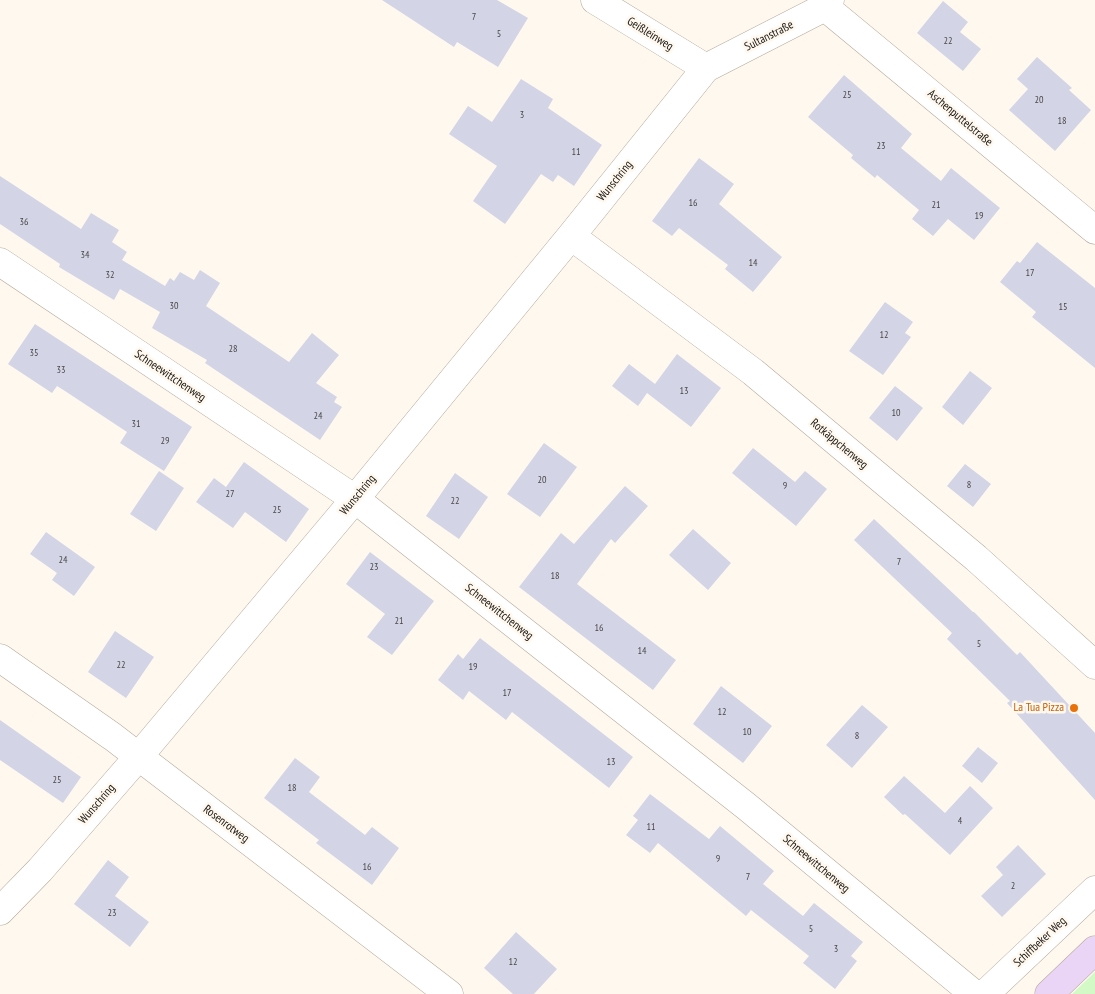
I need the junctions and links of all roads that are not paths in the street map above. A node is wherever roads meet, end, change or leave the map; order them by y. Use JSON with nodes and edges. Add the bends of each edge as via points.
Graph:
{"nodes":[{"id":1,"x":595,"y":0,"type":"edge"},
{"id":2,"x":827,"y":3,"type":"edge"},
{"id":3,"x":706,"y":68,"type":"junction"},
{"id":4,"x":1095,"y":230,"type":"edge"},
{"id":5,"x":571,"y":236,"type":"junction"},
{"id":6,"x":0,"y":262,"type":"edge"},
{"id":7,"x":355,"y":499,"type":"junction"},
{"id":8,"x":0,"y":658,"type":"edge"},
{"id":9,"x":1095,"y":665,"type":"edge"},
{"id":10,"x":139,"y":756,"type":"junction"},
{"id":11,"x":1095,"y":890,"type":"edge"},
{"id":12,"x":0,"y":911,"type":"edge"},
{"id":13,"x":1095,"y":950,"type":"edge"},
{"id":14,"x":449,"y":994,"type":"edge"},
{"id":15,"x":974,"y":994,"type":"edge"},
{"id":16,"x":984,"y":994,"type":"edge"},
{"id":17,"x":1049,"y":994,"type":"edge"}],
"edges":[{"from":1,"to":3,"type":"street","name":"Geißleinweg"},
{"from":2,"to":3,"type":"street","name":"Sultanstraße"},
{"from":2,"to":4,"type":"street","name":"Aschenputtelstraße"},
{"from":3,"to":5,"type":"street","name":"Wunschring"},
{"from":5,"to":7,"type":"street","name":"Wunschring"},
{"from":5,"to":9,"type":"street","name":"Rotkäppchenweg","via":[[753,372],[976,558]]},
{"from":6,"to":7,"type":"street","name":"Schneewittchenweg"},
{"from":7,"to":10,"type":"street","name":"Wunschring"},
{"from":7,"to":15,"type":"street","name":"Schneewittchenweg","via":[[746,806]]},
{"from":8,"to":10,"type":"street","name":"Rosenrotweg"},
{"from":10,"to":12,"type":"street","name":"Wunschring"},
{"from":10,"to":14,"type":"street","name":"Rosenrotweg"},
{"from":11,"to":16,"type":"street","name":"Schiffbeker Weg"},
{"from":13,"to":17,"type":"main road"}]}
